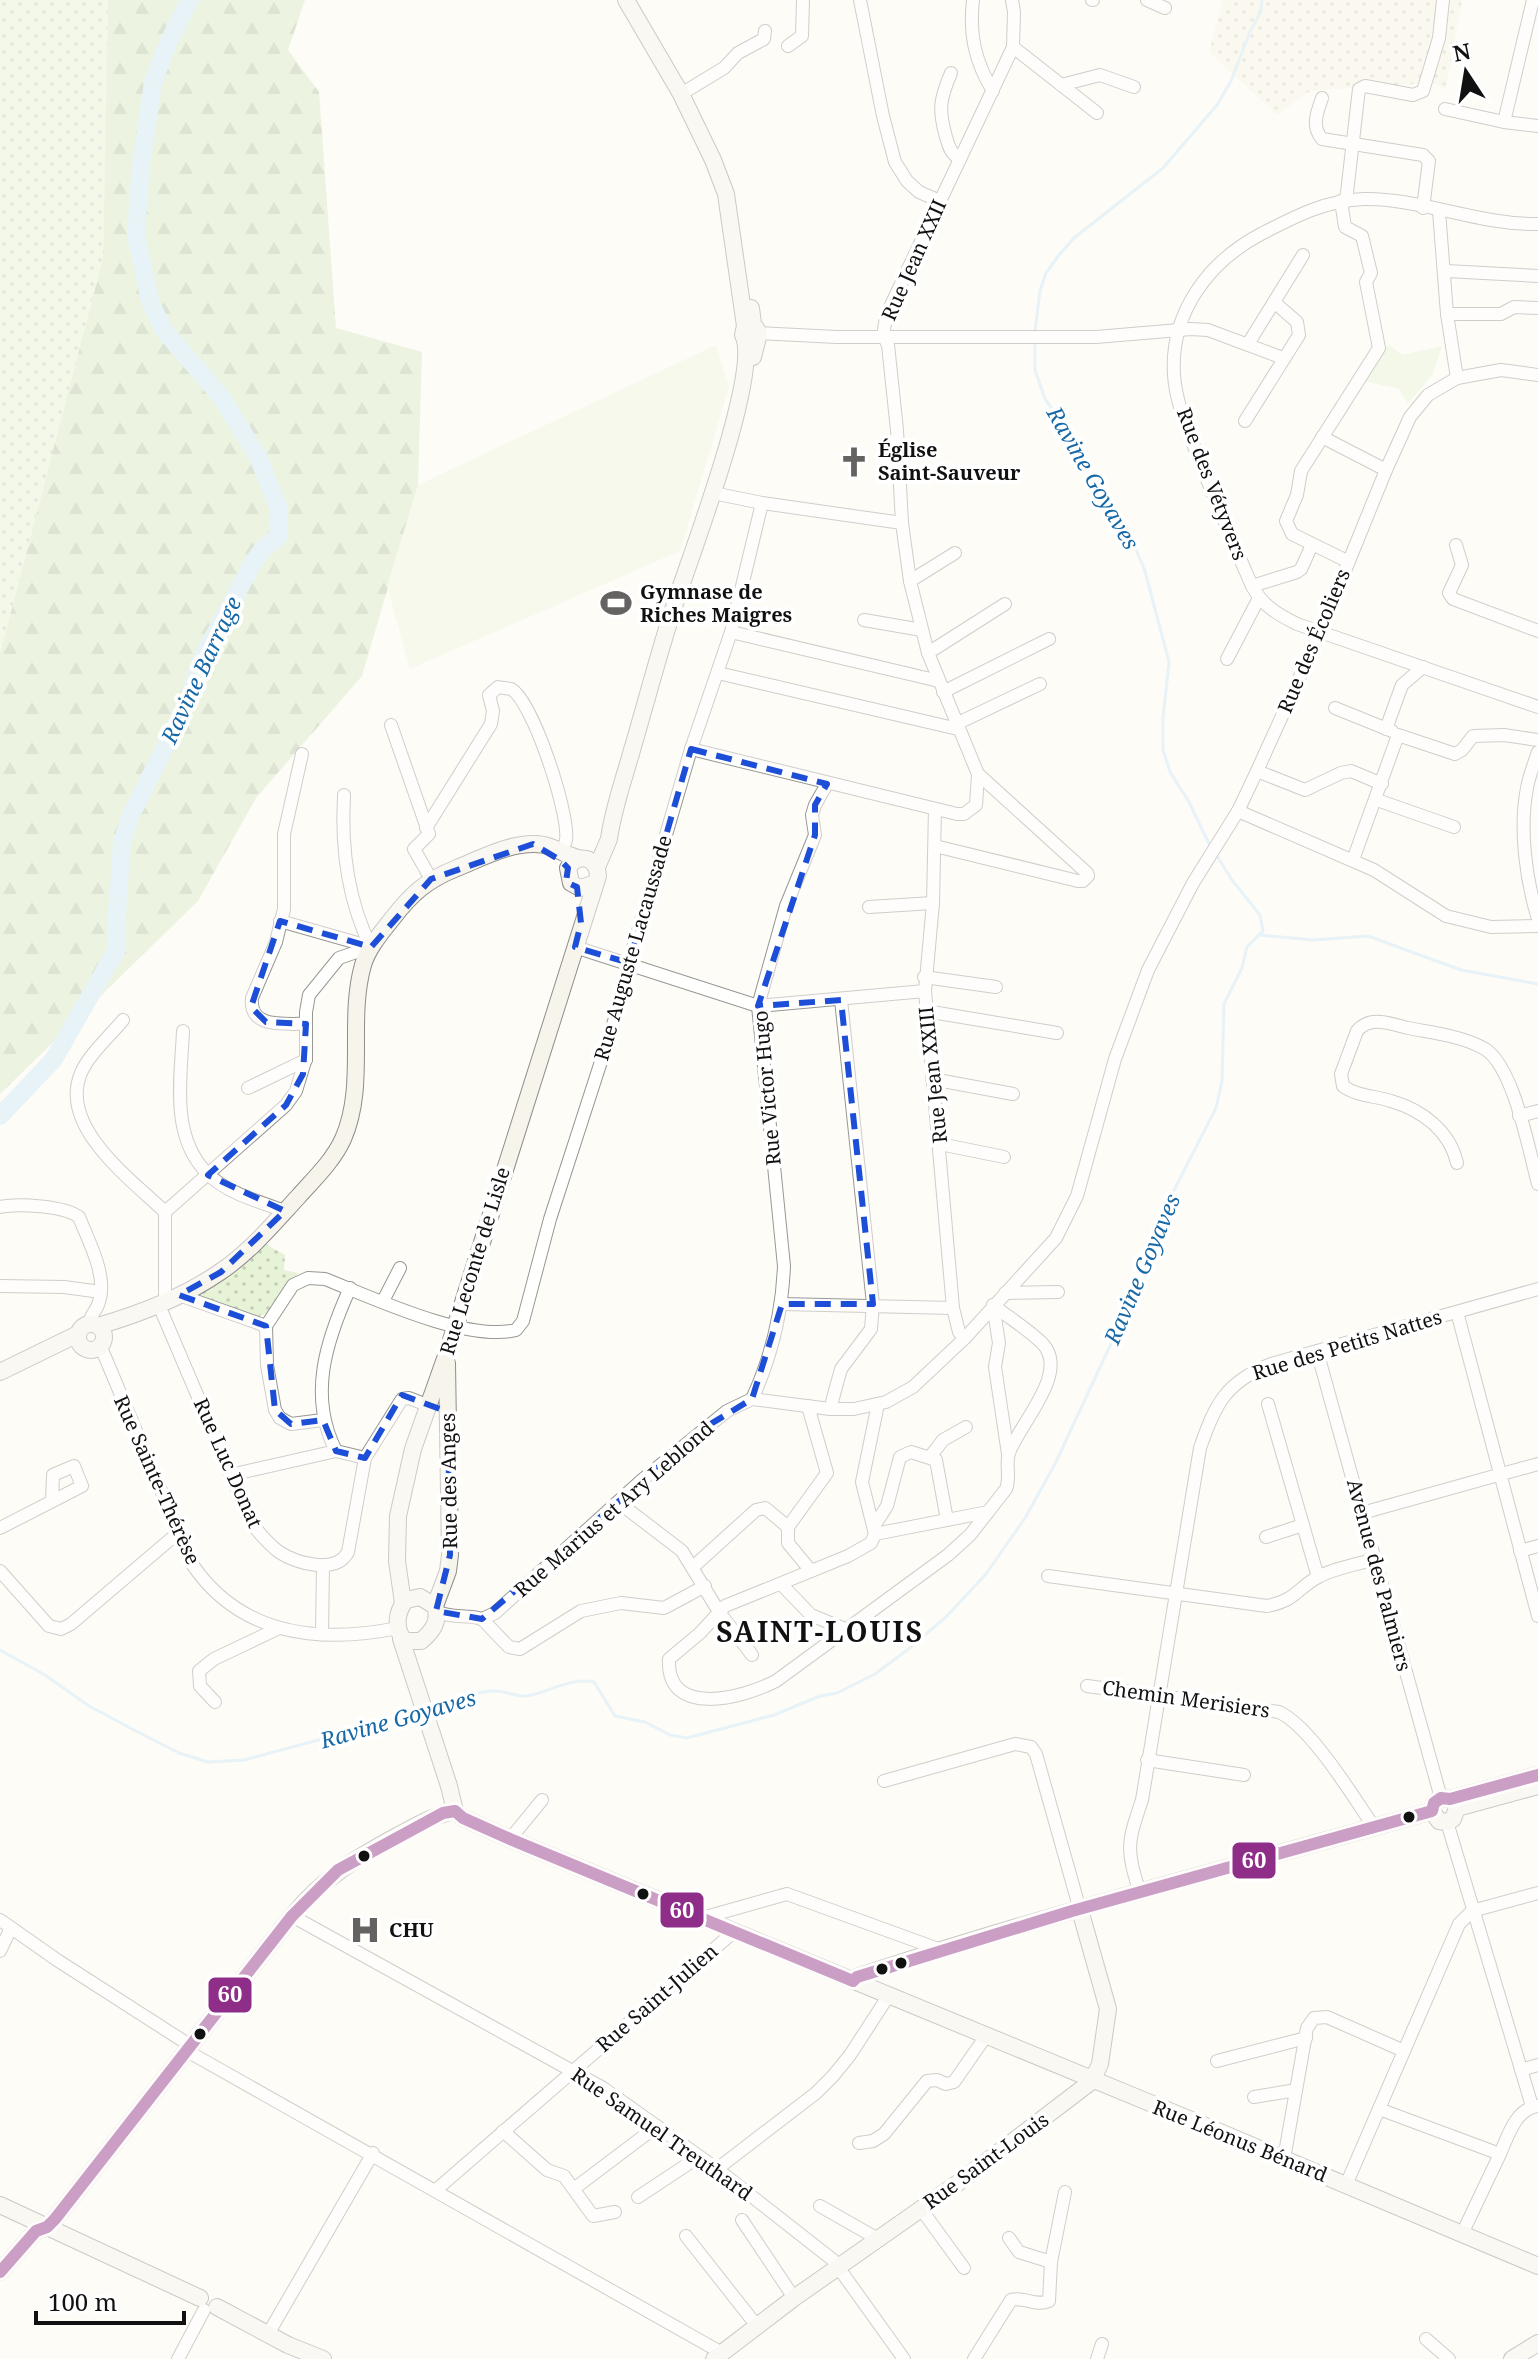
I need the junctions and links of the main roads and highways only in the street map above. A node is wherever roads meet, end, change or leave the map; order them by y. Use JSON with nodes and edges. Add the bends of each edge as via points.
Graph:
{"nodes":[{"id":1,"x":626,"y":0,"type":"edge"},
{"id":2,"x":634,"y":0,"type":"edge"},
{"id":3,"x":684,"y":92,"type":"junction"},
{"id":4,"x":533,"y":844,"type":"junction"},
{"id":5,"x":582,"y":863,"type":"junction"},
{"id":6,"x":585,"y":886,"type":"junction"},
{"id":7,"x":447,"y":1353,"type":"junction"},
{"id":8,"x":0,"y":1372,"type":"edge"},
{"id":9,"x":403,"y":1603,"type":"junction"},
{"id":10,"x":436,"y":1609,"type":"junction"},
{"id":11,"x":400,"y":1633,"type":"junction"},
{"id":12,"x":426,"y":1635,"type":"junction"},
{"id":13,"x":412,"y":1673,"type":"junction"},
{"id":14,"x":1538,"y":1775,"type":"edge"},
{"id":15,"x":1538,"y":1786,"type":"edge"},
{"id":16,"x":1445,"y":1808,"type":"junction"},
{"id":17,"x":455,"y":1811,"type":"junction"},
{"id":18,"x":1080,"y":1910,"type":"junction"},
{"id":19,"x":853,"y":1981,"type":"junction"},
{"id":20,"x":1092,"y":2081,"type":"junction"},
{"id":21,"x":0,"y":2205,"type":"edge"},
{"id":22,"x":47,"y":2227,"type":"junction"},
{"id":23,"x":1538,"y":2266,"type":"edge"},
{"id":24,"x":0,"y":2272,"type":"edge"},
{"id":25,"x":1538,"y":2343,"type":"edge"},
{"id":26,"x":718,"y":2356,"type":"edge"},
{"id":27,"x":316,"y":2358,"type":"edge"},
{"id":28,"x":1512,"y":2359,"type":"edge"}],
"edges":[{"from":1,"to":3,"type":"main road"},
{"from":2,"to":3,"type":"main road"},
{"from":3,"to":5,"type":"main road","via":[[731,193],[752,333],[739,404],[671,615],[609,839]]},
{"from":4,"to":5,"type":"main road"},
{"from":4,"to":5,"type":"main road"},
{"from":4,"to":8,"type":"main road","via":[[499,851],[431,879],[405,902],[371,947],[360,983],[353,1096],[342,1141],[252,1245],[221,1272],[118,1321],[93,1339],[61,1345]]},
{"from":5,"to":6,"type":"main road","name":"Rue Leconte de Lisle","via":[[598,876]]},
{"from":5,"to":6,"type":"main road","via":[[568,878]]},
{"from":6,"to":7,"type":"main road","name":"Rue Leconte de Lisle","via":[[586,916]]},
{"from":7,"to":9,"type":"main road","name":"Rue Leconte de Lisle","via":[[413,1449],[398,1516]]},
{"from":7,"to":10,"type":"main road","name":"Rue des Anges","via":[[450,1555]]},
{"from":9,"to":10,"type":"main road","via":[[420,1597]]},
{"from":9,"to":11,"type":"main road"},
{"from":10,"to":12,"type":"main road","via":[[437,1619]]},
{"from":11,"to":12,"type":"main road","via":[[410,1642]]},
{"from":11,"to":13,"type":"main road"},
{"from":12,"to":13,"type":"main road"},
{"from":13,"to":17,"type":"main road"},
{"from":14,"to":16,"type":"main road"},
{"from":15,"to":16,"type":"main road"},
{"from":16,"to":18,"type":"main road"},
{"from":17,"to":19,"type":"main road","name":"Rue Léonus Bénard","via":[[510,1839]]},
{"from":17,"to":22,"type":"main road","via":[[435,1816],[338,1870],[292,1916]]},
{"from":18,"to":19,"type":"main road"},
{"from":18,"to":20,"type":"main road","via":[[1108,2009],[1100,2064]]},
{"from":19,"to":20,"type":"main road","name":"Rue Léonus Bénard"},
{"from":20,"to":23,"type":"main road","name":"Rue Léonus Bénard"},
{"from":20,"to":26,"type":"main road","name":"Rue Saint-Louis"},
{"from":21,"to":22,"type":"main road"},
{"from":22,"to":24,"type":"main road","via":[[36,2231]]},
{"from":22,"to":27,"type":"main road"},
{"from":25,"to":28,"type":"main road"}]}
